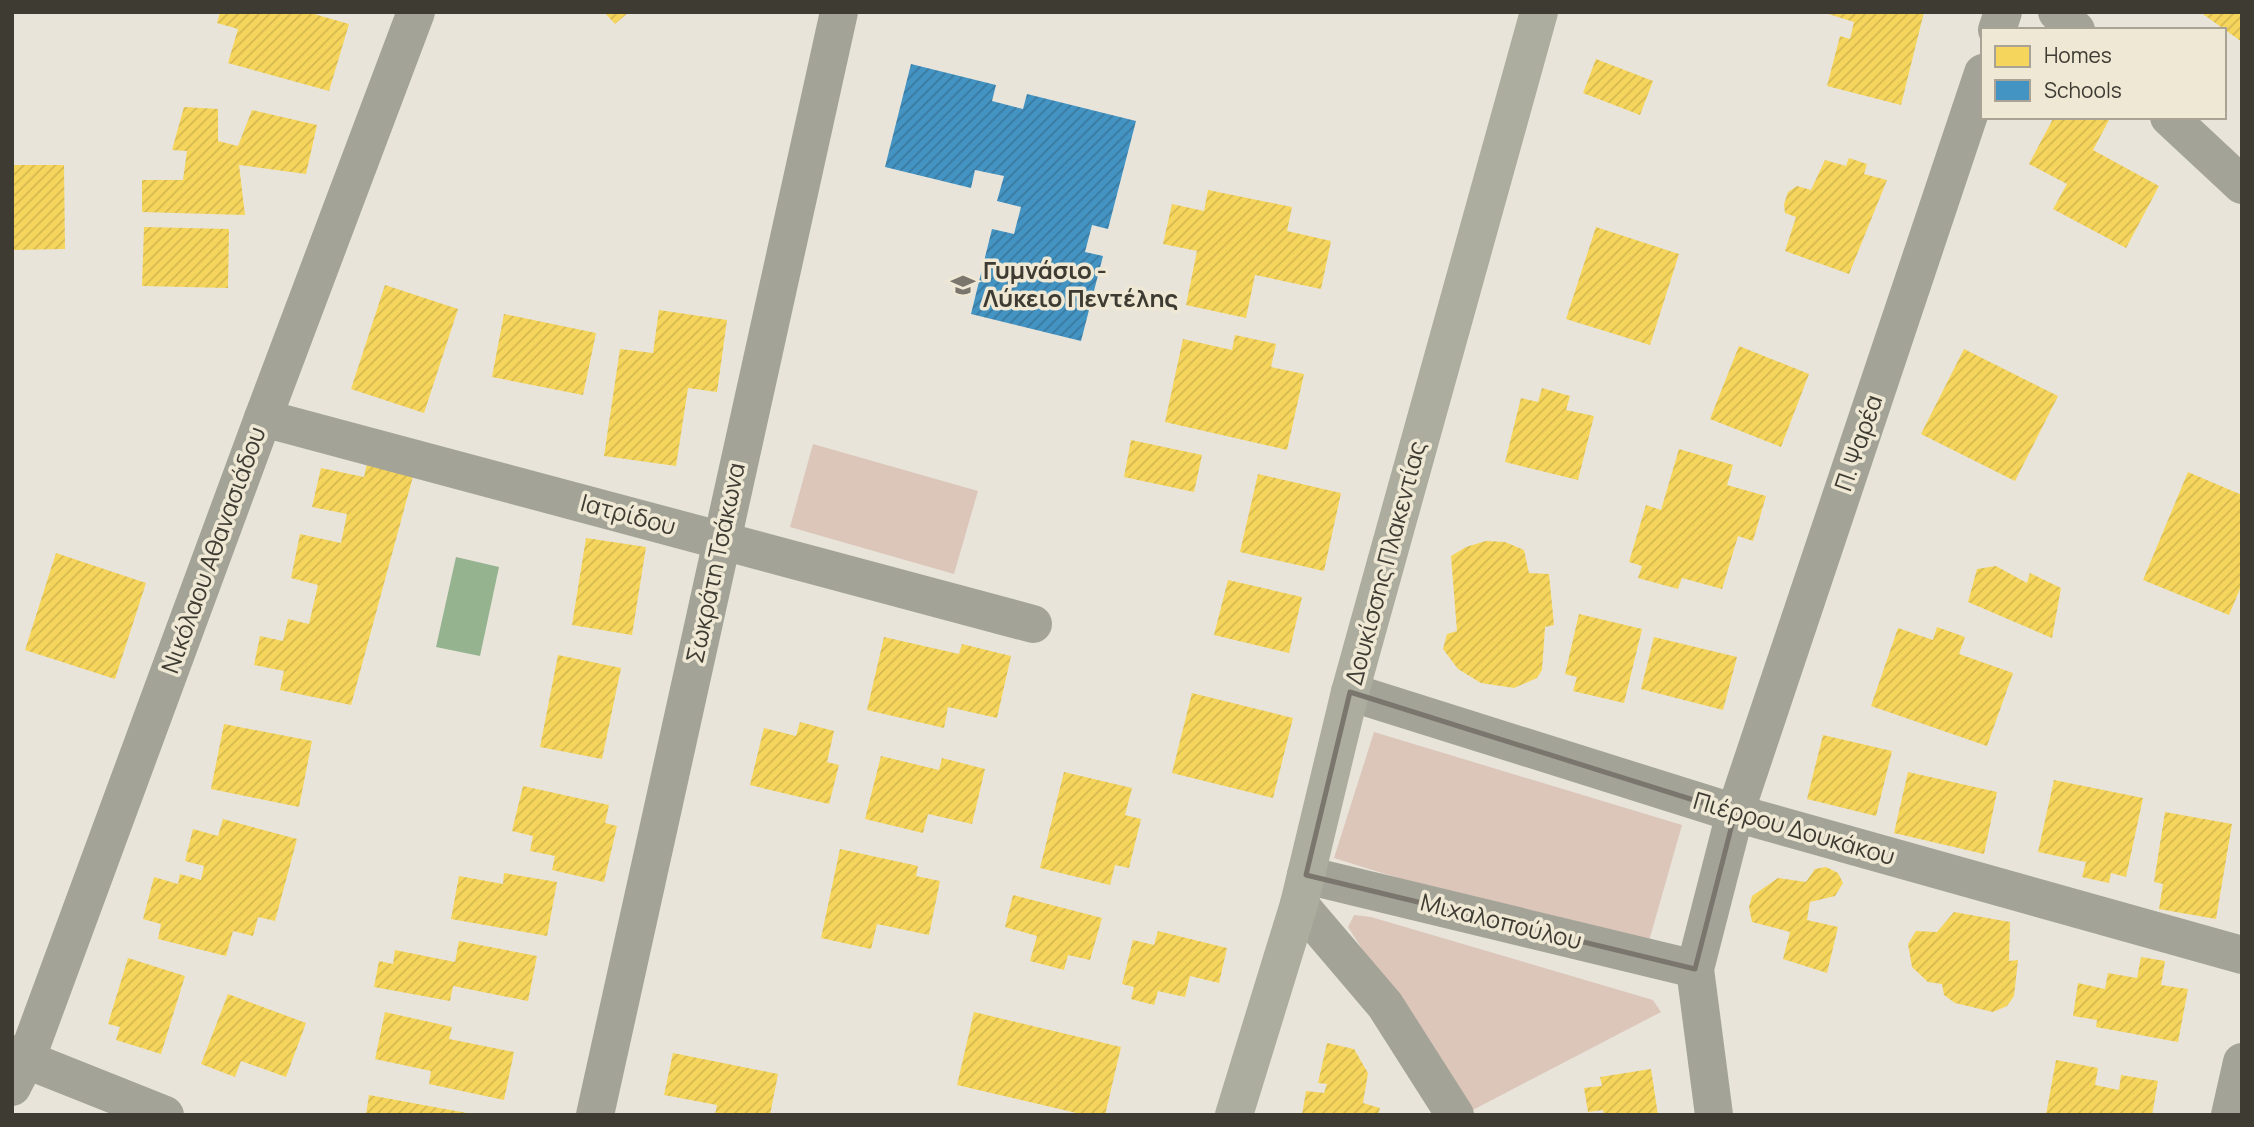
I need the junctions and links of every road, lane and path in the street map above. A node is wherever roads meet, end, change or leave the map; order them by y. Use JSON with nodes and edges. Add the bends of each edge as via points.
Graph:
{"nodes":[{"id":1,"x":416,"y":12,"type":"edge"},
{"id":2,"x":839,"y":12,"type":"edge"},
{"id":3,"x":1539,"y":12,"type":"edge"},
{"id":4,"x":2057,"y":12,"type":"edge"},
{"id":5,"x":2074,"y":28,"type":"edge"},
{"id":6,"x":1981,"y":79,"type":"edge"},
{"id":7,"x":2171,"y":119,"type":"edge"},
{"id":8,"x":2242,"y":186,"type":"edge"},
{"id":9,"x":263,"y":418,"type":"junction"},
{"id":10,"x":720,"y":540,"type":"junction"},
{"id":11,"x":1033,"y":624,"type":"dead end"},
{"id":12,"x":1350,"y":692,"type":"junction"},
{"id":13,"x":1735,"y":813,"type":"junction"},
{"id":14,"x":1302,"y":889,"type":"junction"},
{"id":15,"x":2242,"y":955,"type":"edge"},
{"id":16,"x":1695,"y":969,"type":"junction"},
{"id":17,"x":2242,"y":1062,"type":"edge"},
{"id":18,"x":17,"y":1067,"type":"edge"},
{"id":19,"x":165,"y":1115,"type":"edge"},
{"id":20,"x":595,"y":1115,"type":"edge"},
{"id":21,"x":1234,"y":1115,"type":"edge"},
{"id":22,"x":1455,"y":1115,"type":"edge"},
{"id":23,"x":1714,"y":1115,"type":"edge"},
{"id":24,"x":2230,"y":1115,"type":"edge"}],
"edges":[{"from":1,"to":9,"type":"street","name":"Νικόλαου Αθανασιάδου"},
{"from":2,"to":10,"type":"street","name":"Σωκράτη Τσάκωνα"},
{"from":3,"to":12,"type":"main road","name":"Δουκίσσης Πλακεντίας"},
{"from":4,"to":5,"type":"street"},
{"from":6,"to":13,"type":"street","name":"Π. Ψαρέα"},
{"from":7,"to":8,"type":"street"},
{"from":9,"to":10,"type":"street","name":"Ιατρίδου"},
{"from":9,"to":18,"type":"street","name":"Νικόλαου Αθανασιάδου"},
{"from":10,"to":11,"type":"street","name":"Ιατρίδου"},
{"from":10,"to":20,"type":"street","name":"Σωκράτη Τσάκωνα"},
{"from":12,"to":13,"type":"street","name":"Πιέρρου Δουκάκου"},
{"from":12,"to":14,"type":"main road","name":"Δουκίσσης Πλακεντίας"},
{"from":13,"to":15,"type":"street","name":"Πιέρρου Δουκάκου"},
{"from":13,"to":16,"type":"street","name":"Π. Ψαρέα"},
{"from":14,"to":16,"type":"street","name":"Μιχαλοπούλου"},
{"from":14,"to":21,"type":"main road","name":"Δουκίσσης Πλακεντίας"},
{"from":14,"to":22,"type":"street","via":[[1385,1005]]},
{"from":16,"to":23,"type":"street"},
{"from":17,"to":24,"type":"street"},
{"from":18,"to":19,"type":"street"}]}
